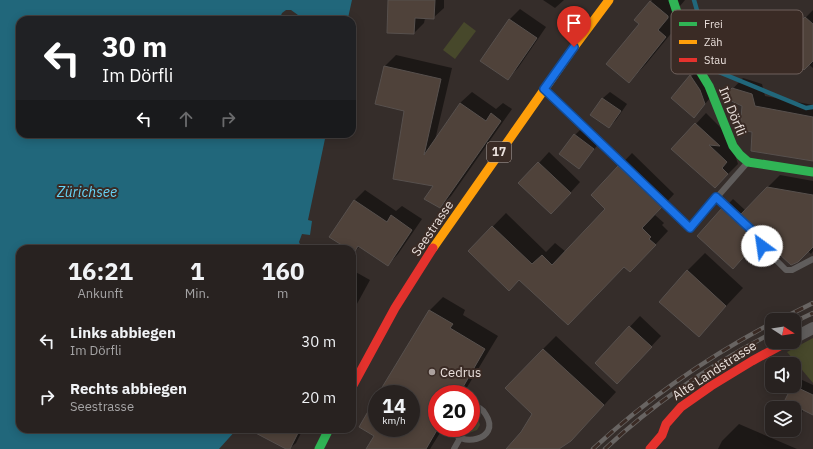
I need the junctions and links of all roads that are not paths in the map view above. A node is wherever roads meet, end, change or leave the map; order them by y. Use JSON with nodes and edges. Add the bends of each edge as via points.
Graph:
{"nodes":[{"id":1,"x":609,"y":0,"type":"edge"},
{"id":2,"x":673,"y":0,"type":"edge"},
{"id":3,"x":676,"y":10,"type":"edge"},
{"id":4,"x":701,"y":74,"type":"edge"},
{"id":5,"x":544,"y":89,"type":"junction"},
{"id":6,"x":748,"y":162,"type":"junction"},
{"id":7,"x":813,"y":172,"type":"edge"},
{"id":8,"x":716,"y":197,"type":"junction"},
{"id":9,"x":813,"y":259,"type":"edge"},
{"id":10,"x":813,"y":328,"type":"edge"},
{"id":11,"x":801,"y":334,"type":"edge"},
{"id":12,"x":775,"y":349,"type":"edge"},
{"id":13,"x":356,"y":380,"type":"edge"},
{"id":14,"x":480,"y":409,"type":"edge"},
{"id":15,"x":327,"y":433,"type":"edge"},
{"id":16,"x":662,"y":435,"type":"junction"},
{"id":17,"x":457,"y":437,"type":"edge"},
{"id":18,"x":460,"y":440,"type":"junction"},
{"id":19,"x":319,"y":449,"type":"edge"},
{"id":20,"x":454,"y":449,"type":"edge"},
{"id":21,"x":650,"y":449,"type":"edge"},
{"id":22,"x":662,"y":449,"type":"edge"}],
"edges":[{"from":1,"to":5,"type":"main road","name":"Seestrasse","number":"17"},
{"from":2,"to":3,"type":"main road","name":"Im Dörfli"},
{"from":4,"to":6,"type":"main road","name":"Im Dörfli","via":[[733,146]]},
{"from":5,"to":8,"type":"lane","via":[[690,228]]},
{"from":5,"to":13,"type":"main road","name":"Seestrasse","number":"17","via":[[419,270]]},
{"from":6,"to":7,"type":"main road"},
{"from":6,"to":8,"type":"lane"},
{"from":8,"to":9,"type":"lane","via":[[759,237],[762,246],[786,270],[792,270]]},
{"from":10,"to":11,"type":"street"},
{"from":12,"to":16,"type":"main road","name":"Alte Landstrasse","via":[[681,407],[669,420]]},
{"from":14,"to":18,"type":"lane","via":[[488,418],[488,430],[484,438],[470,444]]},
{"from":15,"to":19,"type":"main road"},
{"from":16,"to":21,"type":"main road","name":"Alte Landstrasse"},
{"from":16,"to":22,"type":"street"},
{"from":17,"to":18,"type":"lane"},
{"from":18,"to":20,"type":"lane"}]}
